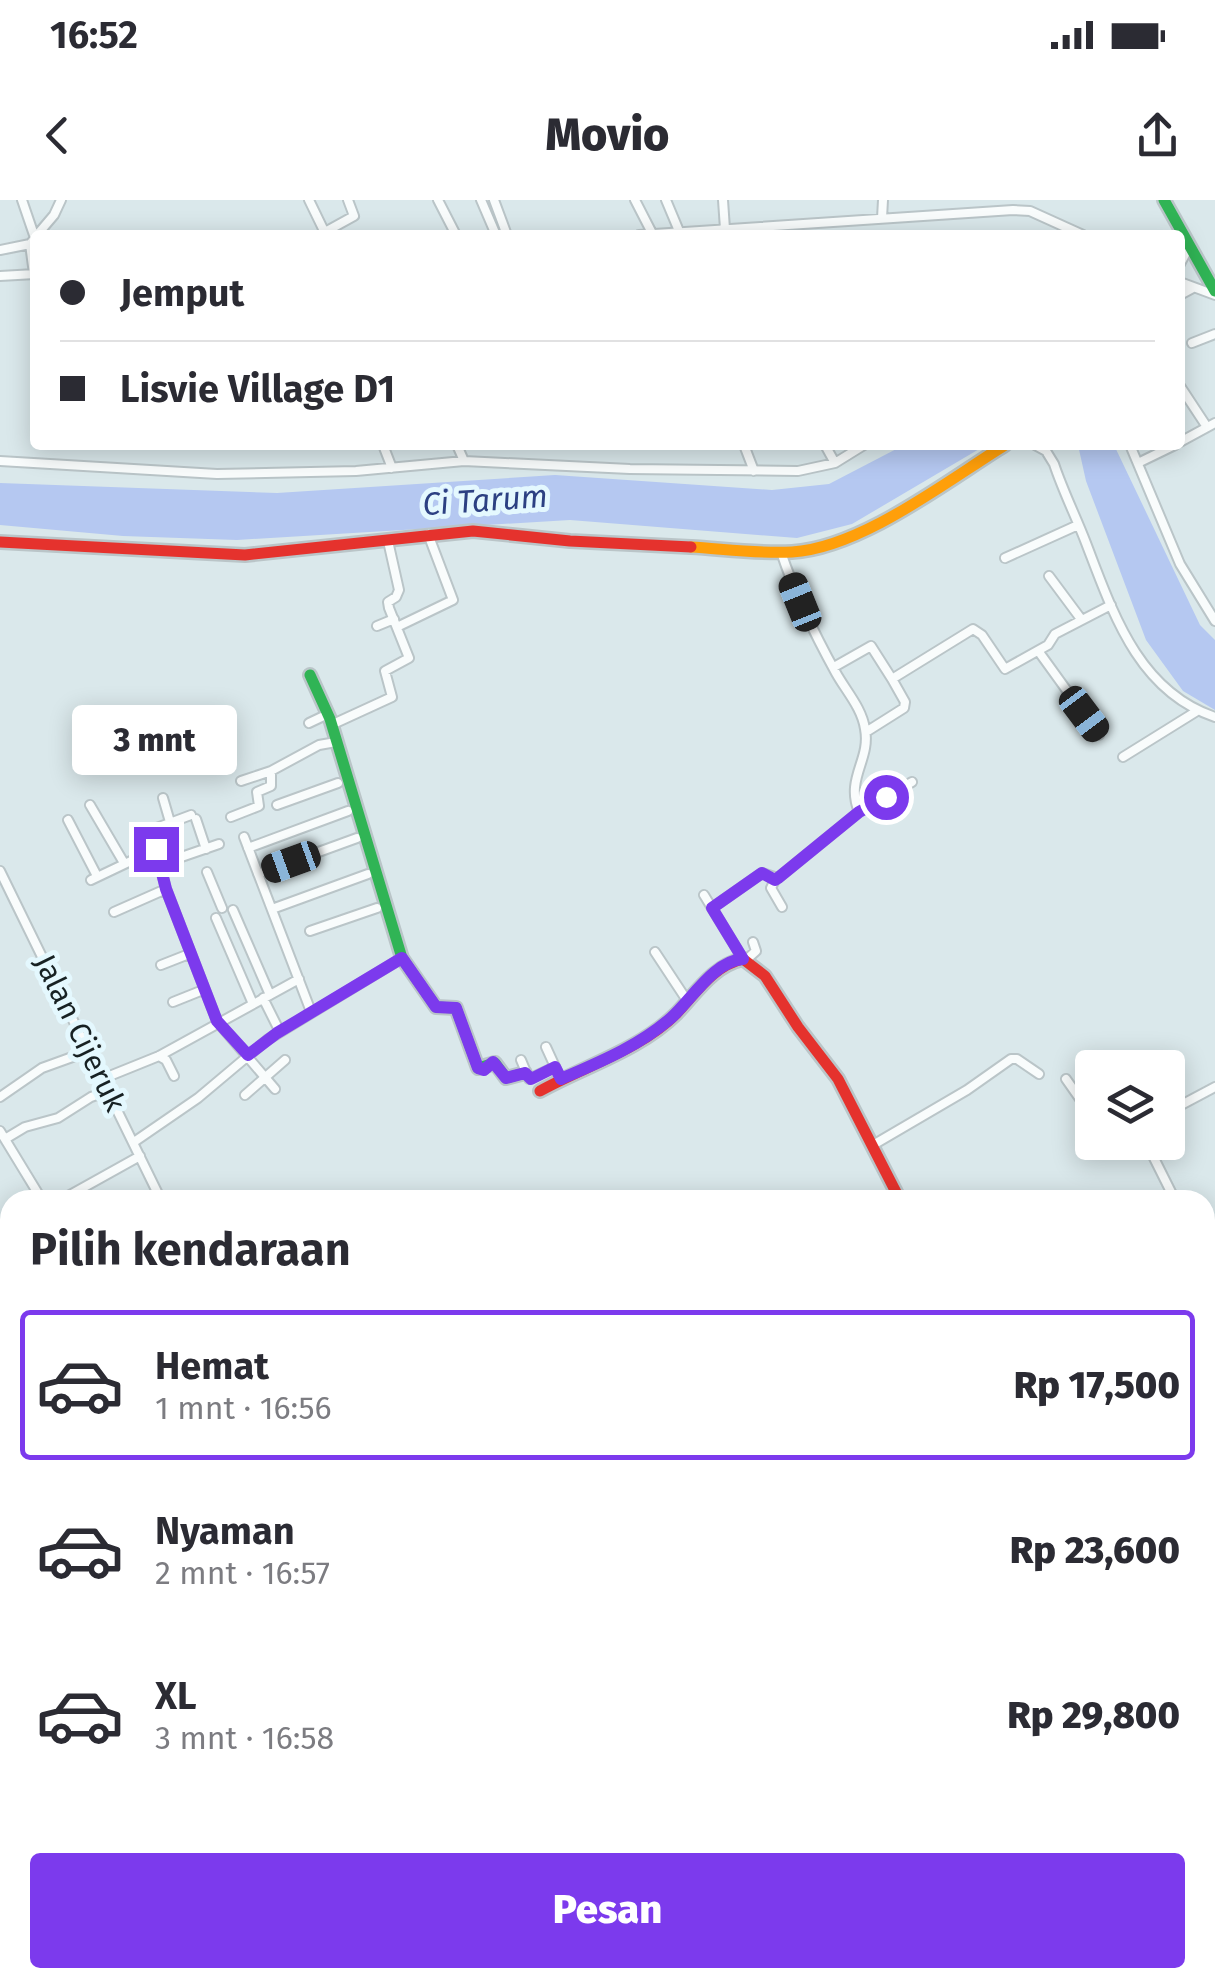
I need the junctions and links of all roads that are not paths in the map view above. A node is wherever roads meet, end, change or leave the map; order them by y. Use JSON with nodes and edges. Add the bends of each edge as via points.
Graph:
{"nodes":[{"id":1,"x":22,"y":200,"type":"edge"},
{"id":2,"x":309,"y":200,"type":"edge"},
{"id":3,"x":348,"y":200,"type":"edge"},
{"id":4,"x":438,"y":200,"type":"edge"},
{"id":5,"x":482,"y":200,"type":"edge"},
{"id":6,"x":494,"y":200,"type":"edge"},
{"id":7,"x":635,"y":200,"type":"edge"},
{"id":8,"x":666,"y":200,"type":"edge"},
{"id":9,"x":723,"y":200,"type":"edge"},
{"id":10,"x":883,"y":200,"type":"edge"},
{"id":11,"x":1164,"y":200,"type":"edge"},
{"id":12,"x":60,"y":201,"type":"edge"},
{"id":13,"x":882,"y":218,"type":"junction"},
{"id":14,"x":725,"y":228,"type":"junction"},
{"id":15,"x":31,"y":230,"type":"edge"},
{"id":16,"x":42,"y":230,"type":"edge"},
{"id":17,"x":324,"y":230,"type":"edge"},
{"id":18,"x":332,"y":230,"type":"edge"},
{"id":19,"x":453,"y":230,"type":"edge"},
{"id":20,"x":494,"y":230,"type":"edge"},
{"id":21,"x":505,"y":230,"type":"edge"},
{"id":22,"x":651,"y":230,"type":"edge"},
{"id":23,"x":677,"y":230,"type":"edge"},
{"id":24,"x":702,"y":230,"type":"edge"},
{"id":25,"x":1072,"y":230,"type":"edge"},
{"id":26,"x":1181,"y":230,"type":"edge"},
{"id":27,"x":1185,"y":238,"type":"edge"},
{"id":28,"x":30,"y":240,"type":"edge"},
{"id":29,"x":1190,"y":247,"type":"junction"},
{"id":30,"x":0,"y":250,"type":"edge"},
{"id":31,"x":1185,"y":256,"type":"edge"},
{"id":32,"x":30,"y":274,"type":"edge"},
{"id":33,"x":0,"y":276,"type":"edge"},
{"id":34,"x":1185,"y":284,"type":"edge"},
{"id":35,"x":1193,"y":288,"type":"junction"},
{"id":36,"x":1185,"y":292,"type":"edge"},
{"id":37,"x":1215,"y":293,"type":"edge"},
{"id":38,"x":1215,"y":334,"type":"edge"},
{"id":39,"x":1192,"y":343,"type":"dead end"},
{"id":40,"x":1185,"y":392,"type":"edge"},
{"id":41,"x":1211,"y":425,"type":"edge"},
{"id":42,"x":1185,"y":440,"type":"edge"},
{"id":43,"x":385,"y":450,"type":"edge"},
{"id":44,"x":459,"y":450,"type":"edge"},
{"id":45,"x":746,"y":450,"type":"edge"},
{"id":46,"x":828,"y":450,"type":"edge"},
{"id":47,"x":855,"y":450,"type":"edge"},
{"id":48,"x":997,"y":450,"type":"edge"},
{"id":49,"x":1041,"y":450,"type":"edge"},
{"id":50,"x":1132,"y":450,"type":"edge"},
{"id":51,"x":1165,"y":450,"type":"edge"},
{"id":52,"x":464,"y":460,"type":"junction"},
{"id":53,"x":0,"y":462,"type":"edge"},
{"id":54,"x":835,"y":462,"type":"junction"},
{"id":55,"x":1138,"y":463,"type":"junction"},
{"id":56,"x":392,"y":468,"type":"junction"},
{"id":57,"x":754,"y":471,"type":"junction"},
{"id":58,"x":1078,"y":525,"type":"junction"},
{"id":59,"x":428,"y":534,"type":"junction"},
{"id":60,"x":388,"y":541,"type":"junction"},
{"id":61,"x":0,"y":542,"type":"edge"},
{"id":62,"x":780,"y":552,"type":"junction"},
{"id":63,"x":1005,"y":558,"type":"dead end"},
{"id":64,"x":1049,"y":576,"type":"dead end"},
{"id":65,"x":1110,"y":605,"type":"junction"},
{"id":66,"x":1080,"y":619,"type":"junction"},
{"id":67,"x":1215,"y":621,"type":"edge"},
{"id":68,"x":396,"y":623,"type":"junction"},
{"id":69,"x":376,"y":626,"type":"dead end"},
{"id":70,"x":1038,"y":652,"type":"junction"},
{"id":71,"x":834,"y":667,"type":"junction"},
{"id":72,"x":310,"y":675,"type":"dead end"},
{"id":73,"x":892,"y":679,"type":"junction"},
{"id":74,"x":1197,"y":711,"type":"junction"},
{"id":75,"x":1215,"y":717,"type":"edge"},
{"id":76,"x":330,"y":720,"type":"junction"},
{"id":77,"x":309,"y":723,"type":"dead end"},
{"id":78,"x":866,"y":732,"type":"junction"},
{"id":79,"x":1099,"y":735,"type":"dead end"},
{"id":80,"x":336,"y":742,"type":"junction"},
{"id":81,"x":1123,"y":757,"type":"dead end"},
{"id":82,"x":271,"y":771,"type":"junction"},
{"id":83,"x":252,"y":777,"type":"junction"},
{"id":84,"x":242,"y":780,"type":"dead end"},
{"id":85,"x":912,"y":782,"type":"dead end"},
{"id":86,"x":338,"y":783,"type":"dead end"},
{"id":87,"x":257,"y":792,"type":"junction"},
{"id":88,"x":163,"y":798,"type":"dead end"},
{"id":89,"x":90,"y":805,"type":"dead end"},
{"id":90,"x":277,"y":805,"type":"dead end"},
{"id":91,"x":348,"y":811,"type":"dead end"},
{"id":92,"x":859,"y":812,"type":"junction"},
{"id":93,"x":232,"y":817,"type":"dead end"},
{"id":94,"x":68,"y":820,"type":"dead end"},
{"id":95,"x":170,"y":822,"type":"junction"},
{"id":96,"x":244,"y":837,"type":"dead end"},
{"id":97,"x":357,"y":838,"type":"dead end"},
{"id":98,"x":219,"y":844,"type":"dead end"},
{"id":99,"x":248,"y":848,"type":"junction"},
{"id":100,"x":156,"y":849,"type":"junction"},
{"id":101,"x":206,"y":849,"type":"junction"},
{"id":102,"x":124,"y":862,"type":"junction"},
{"id":103,"x":160,"y":864,"type":"junction"},
{"id":104,"x":0,"y":871,"type":"edge"},
{"id":105,"x":207,"y":872,"type":"dead end"},
{"id":106,"x":258,"y":874,"type":"junction"},
{"id":107,"x":368,"y":874,"type":"dead end"},
{"id":108,"x":775,"y":880,"type":"junction"},
{"id":109,"x":166,"y":889,"type":"junction"},
{"id":110,"x":704,"y":895,"type":"dead end"},
{"id":111,"x":782,"y":907,"type":"dead end"},
{"id":112,"x":222,"y":908,"type":"dead end"},
{"id":113,"x":378,"y":908,"type":"dead end"},
{"id":114,"x":712,"y":908,"type":"junction"},
{"id":115,"x":272,"y":909,"type":"junction"},
{"id":116,"x":233,"y":910,"type":"dead end"},
{"id":117,"x":114,"y":912,"type":"dead end"},
{"id":118,"x":216,"y":918,"type":"dead end"},
{"id":119,"x":310,"y":932,"type":"dead end"},
{"id":120,"x":754,"y":942,"type":"dead end"},
{"id":121,"x":655,"y":952,"type":"dead end"},
{"id":122,"x":188,"y":954,"type":"junction"},
{"id":123,"x":402,"y":958,"type":"junction"},
{"id":124,"x":745,"y":960,"type":"junction"},
{"id":125,"x":161,"y":965,"type":"dead end"},
{"id":126,"x":298,"y":979,"type":"junction"},
{"id":127,"x":204,"y":990,"type":"junction"},
{"id":128,"x":266,"y":997,"type":"junction"},
{"id":129,"x":173,"y":1002,"type":"dead end"},
{"id":130,"x":688,"y":1002,"type":"junction"},
{"id":131,"x":253,"y":1004,"type":"junction"},
{"id":132,"x":310,"y":1009,"type":"dead end"},
{"id":133,"x":217,"y":1021,"type":"junction"},
{"id":134,"x":276,"y":1026,"type":"dead end"},
{"id":135,"x":546,"y":1046,"type":"dead end"},
{"id":136,"x":89,"y":1051,"type":"junction"},
{"id":137,"x":248,"y":1055,"type":"junction"},
{"id":138,"x":160,"y":1056,"type":"junction"},
{"id":139,"x":285,"y":1060,"type":"dead end"},
{"id":140,"x":523,"y":1067,"type":"joint"},
{"id":141,"x":558,"y":1073,"type":"junction"},
{"id":142,"x":1040,"y":1074,"type":"dead end"},
{"id":143,"x":174,"y":1076,"type":"dead end"},
{"id":144,"x":266,"y":1077,"type":"junction"},
{"id":145,"x":102,"y":1079,"type":"junction"},
{"id":146,"x":1066,"y":1079,"type":"dead end"},
{"id":147,"x":1215,"y":1086,"type":"edge"},
{"id":148,"x":275,"y":1089,"type":"dead end"},
{"id":149,"x":108,"y":1091,"type":"junction"},
{"id":150,"x":540,"y":1091,"type":"dead end"},
{"id":151,"x":1075,"y":1092,"type":"edge"},
{"id":152,"x":246,"y":1095,"type":"dead end"},
{"id":153,"x":0,"y":1097,"type":"edge"},
{"id":154,"x":1185,"y":1103,"type":"edge"},
{"id":155,"x":3,"y":1140,"type":"edge"},
{"id":156,"x":134,"y":1142,"type":"junction"},
{"id":157,"x":872,"y":1145,"type":"junction"},
{"id":158,"x":140,"y":1156,"type":"junction"},
{"id":159,"x":1155,"y":1160,"type":"edge"},
{"id":160,"x":36,"y":1190,"type":"edge"},
{"id":161,"x":79,"y":1190,"type":"edge"},
{"id":162,"x":156,"y":1190,"type":"edge"},
{"id":163,"x":894,"y":1190,"type":"edge"},
{"id":164,"x":1170,"y":1190,"type":"edge"}],
"edges":[{"from":1,"to":15,"type":"street"},
{"from":2,"to":17,"type":"street"},
{"from":3,"to":18,"type":"street","via":[[354,216]]},
{"from":4,"to":19,"type":"street"},
{"from":5,"to":20,"type":"street"},
{"from":6,"to":21,"type":"street"},
{"from":7,"to":22,"type":"street"},
{"from":8,"to":23,"type":"street"},
{"from":9,"to":14,"type":"street"},
{"from":10,"to":13,"type":"street"},
{"from":11,"to":26,"type":"street"},
{"from":12,"to":16,"type":"street"},
{"from":13,"to":14,"type":"street"},
{"from":13,"to":25,"type":"street","via":[[1030,210]]},
{"from":14,"to":24,"type":"street"},
{"from":27,"to":29,"type":"street"},
{"from":28,"to":30,"type":"street"},
{"from":29,"to":31,"type":"street"},
{"from":29,"to":37,"type":"street"},
{"from":32,"to":33,"type":"street"},
{"from":34,"to":35,"type":"street"},
{"from":35,"to":36,"type":"street"},
{"from":35,"to":37,"type":"street"},
{"from":38,"to":39,"type":"street"},
{"from":40,"to":41,"type":"street"},
{"from":41,"to":42,"type":"street"},
{"from":43,"to":56,"type":"street"},
{"from":44,"to":52,"type":"street"},
{"from":45,"to":57,"type":"street"},
{"from":46,"to":54,"type":"street"},
{"from":47,"to":54,"type":"street"},
{"from":48,"to":62,"type":"street","via":[[843,541]]},
{"from":49,"to":58,"type":"street"},
{"from":50,"to":55,"type":"street"},
{"from":51,"to":55,"type":"street"},
{"from":52,"to":56,"type":"street"},
{"from":52,"to":57,"type":"street"},
{"from":53,"to":56,"type":"street","via":[[217,474]]},
{"from":54,"to":57,"type":"street","via":[[798,472]]},
{"from":55,"to":67,"type":"street","via":[[1180,564]]},
{"from":58,"to":63,"type":"street"},
{"from":58,"to":65,"type":"street"},
{"from":59,"to":60,"type":"street"},
{"from":59,"to":62,"type":"street","via":[[472,531]]},
{"from":59,"to":68,"type":"street","via":[[452,600]]},
{"from":60,"to":61,"type":"street","via":[[245,555]]},
{"from":60,"to":68,"type":"street","via":[[399,590],[388,602]]},
{"from":62,"to":71,"type":"street"},
{"from":64,"to":66,"type":"street"},
{"from":65,"to":66,"type":"street"},
{"from":65,"to":74,"type":"street","via":[[1142,664]]},
{"from":66,"to":70,"type":"street"},
{"from":68,"to":69,"type":"street"},
{"from":68,"to":76,"type":"street","via":[[409,657],[385,671],[392,697]]},
{"from":70,"to":73,"type":"street","via":[[1004,669],[973,629]]},
{"from":70,"to":79,"type":"street"},
{"from":71,"to":73,"type":"street","via":[[871,646]]},
{"from":71,"to":78,"type":"street"},
{"from":72,"to":76,"type":"street"},
{"from":73,"to":78,"type":"street","via":[[904,708]]},
{"from":74,"to":75,"type":"street"},
{"from":74,"to":81,"type":"street"},
{"from":76,"to":77,"type":"street"},
{"from":76,"to":80,"type":"street"},
{"from":78,"to":92,"type":"street","via":[[854,782]]},
{"from":80,"to":82,"type":"street"},
{"from":80,"to":123,"type":"street"},
{"from":82,"to":83,"type":"street"},
{"from":82,"to":87,"type":"street","via":[[271,786]]},
{"from":83,"to":84,"type":"street"},
{"from":83,"to":87,"type":"street"},
{"from":85,"to":92,"type":"street"},
{"from":86,"to":90,"type":"street"},
{"from":87,"to":93,"type":"street","via":[[258,807]]},
{"from":88,"to":95,"type":"street"},
{"from":89,"to":102,"type":"street"},
{"from":91,"to":99,"type":"street"},
{"from":92,"to":108,"type":"street"},
{"from":94,"to":102,"type":"street","via":[[94,878]]},
{"from":95,"to":100,"type":"street","via":[[150,830]]},
{"from":95,"to":101,"type":"street","via":[[193,817]]},
{"from":96,"to":99,"type":"street"},
{"from":97,"to":106,"type":"street"},
{"from":98,"to":101,"type":"street"},
{"from":99,"to":106,"type":"street"},
{"from":100,"to":102,"type":"street"},
{"from":100,"to":103,"type":"street"},
{"from":101,"to":103,"type":"street"},
{"from":103,"to":109,"type":"street"},
{"from":104,"to":136,"type":"street","name":"Jalan Cijeruk"},
{"from":105,"to":112,"type":"street"},
{"from":106,"to":115,"type":"street"},
{"from":107,"to":115,"type":"street"},
{"from":108,"to":111,"type":"street","via":[[770,888]]},
{"from":108,"to":114,"type":"street","via":[[762,873]]},
{"from":109,"to":117,"type":"street"},
{"from":109,"to":122,"type":"street"},
{"from":110,"to":114,"type":"street"},
{"from":113,"to":119,"type":"street"},
{"from":114,"to":124,"type":"street"},
{"from":115,"to":126,"type":"street"},
{"from":116,"to":128,"type":"street"},
{"from":118,"to":131,"type":"street"},
{"from":120,"to":124,"type":"street","via":[[756,950]]},
{"from":121,"to":130,"type":"street"},
{"from":122,"to":125,"type":"street"},
{"from":122,"to":127,"type":"street"},
{"from":123,"to":137,"type":"street"},
{"from":123,"to":140,"type":"street","via":[[436,1007],[456,1008],[478,1068],[493,1062],[506,1078]]},
{"from":124,"to":130,"type":"street","via":[[724,965]]},
{"from":124,"to":157,"type":"street","via":[[828,1062]]},
{"from":126,"to":128,"type":"street"},
{"from":126,"to":132,"type":"street"},
{"from":127,"to":129,"type":"street"},
{"from":127,"to":133,"type":"street"},
{"from":128,"to":131,"type":"street"},
{"from":128,"to":134,"type":"street"},
{"from":130,"to":141,"type":"street","via":[[643,1040]]},
{"from":131,"to":133,"type":"street"},
{"from":133,"to":137,"type":"street"},
{"from":133,"to":138,"type":"street"},
{"from":135,"to":141,"type":"street"},
{"from":136,"to":145,"type":"street","name":"Jalan Cijeruk"},
{"from":136,"to":153,"type":"street","via":[[42,1068]]},
{"from":137,"to":144,"type":"street"},
{"from":137,"to":156,"type":"street"},
{"from":138,"to":143,"type":"street"},
{"from":138,"to":145,"type":"street"},
{"from":139,"to":144,"type":"street"},
{"from":140,"to":141,"type":"street","via":[[531,1079]]},
{"from":141,"to":150,"type":"street"},
{"from":142,"to":157,"type":"street","via":[[1012,1060]]},
{"from":144,"to":148,"type":"street"},
{"from":144,"to":152,"type":"street"},
{"from":145,"to":149,"type":"street","name":"Jalan Cijeruk"},
{"from":146,"to":151,"type":"street"},
{"from":147,"to":154,"type":"street"},
{"from":149,"to":155,"type":"street"},
{"from":149,"to":156,"type":"street","name":"Jalan Cijeruk"},
{"from":155,"to":160,"type":"street"},
{"from":156,"to":158,"type":"street","name":"Jalan Cijeruk"},
{"from":157,"to":163,"type":"street"},
{"from":158,"to":161,"type":"street"},
{"from":158,"to":162,"type":"street","name":"Jalan Cijeruk"},
{"from":159,"to":164,"type":"street"}]}
